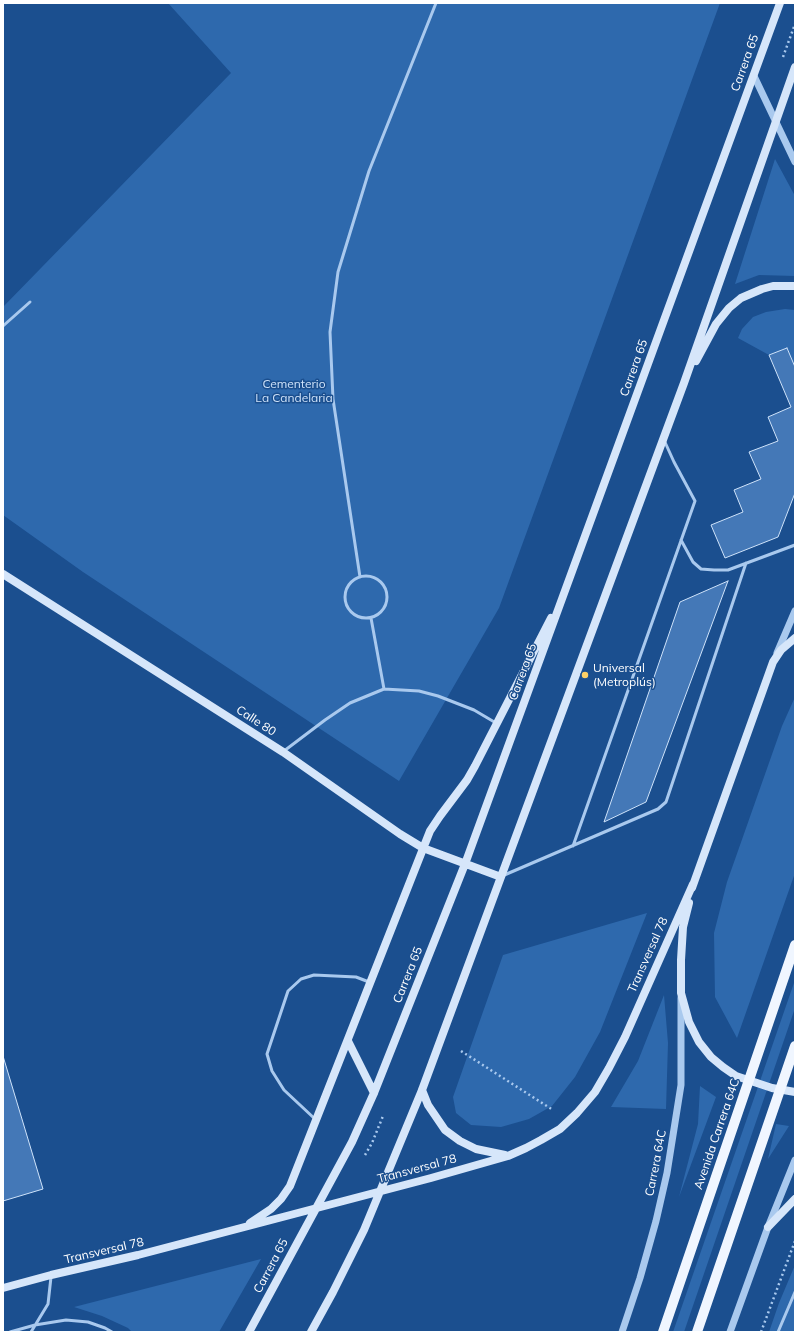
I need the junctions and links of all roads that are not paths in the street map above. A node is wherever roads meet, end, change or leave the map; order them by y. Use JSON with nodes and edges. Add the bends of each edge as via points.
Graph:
{"nodes":[{"id":1,"x":436,"y":3,"type":"edge"},
{"id":2,"x":780,"y":3,"type":"edge"},
{"id":3,"x":795,"y":67,"type":"edge"},
{"id":4,"x":754,"y":76,"type":"junction"},
{"id":5,"x":775,"y":121,"type":"junction"},
{"id":6,"x":795,"y":162,"type":"edge"},
{"id":7,"x":795,"y":286,"type":"edge"},
{"id":8,"x":30,"y":302,"type":"dead end"},
{"id":9,"x":3,"y":326,"type":"edge"},
{"id":10,"x":684,"y":383,"type":"junction"},
{"id":11,"x":663,"y":438,"type":"junction"},
{"id":12,"x":681,"y":540,"type":"junction"},
{"id":13,"x":795,"y":545,"type":"edge"},
{"id":14,"x":746,"y":563,"type":"junction"},
{"id":15,"x":4,"y":577,"type":"edge"},
{"id":16,"x":360,"y":577,"type":"junction"},
{"id":17,"x":568,"y":583,"type":"junction"},
{"id":18,"x":795,"y":611,"type":"edge"},
{"id":19,"x":371,"y":618,"type":"junction"},
{"id":20,"x":795,"y":638,"type":"edge"},
{"id":21,"x":773,"y":662,"type":"junction"},
{"id":22,"x":384,"y":689,"type":"junction"},
{"id":23,"x":497,"y":724,"type":"junction"},
{"id":24,"x":283,"y":752,"type":"junction"},
{"id":25,"x":573,"y":846,"type":"junction"},
{"id":26,"x":423,"y":848,"type":"junction"},
{"id":27,"x":465,"y":864,"type":"junction"},
{"id":28,"x":501,"y":877,"type":"junction"},
{"id":29,"x":693,"y":884,"type":"junction"},
{"id":30,"x":795,"y":945,"type":"edge"},
{"id":31,"x":371,"y":982,"type":"junction"},
{"id":32,"x":681,"y":993,"type":"junction"},
{"id":33,"x":348,"y":1041,"type":"junction"},
{"id":34,"x":795,"y":1046,"type":"edge"},
{"id":35,"x":422,"y":1090,"type":"junction"},
{"id":36,"x":795,"y":1092,"type":"edge"},
{"id":37,"x":374,"y":1093,"type":"junction"},
{"id":38,"x":316,"y":1120,"type":"junction"},
{"id":39,"x":508,"y":1156,"type":"junction"},
{"id":40,"x":795,"y":1160,"type":"edge"},
{"id":41,"x":380,"y":1192,"type":"junction"},
{"id":42,"x":795,"y":1198,"type":"edge"},
{"id":43,"x":316,"y":1209,"type":"junction"},
{"id":44,"x":245,"y":1227,"type":"junction"},
{"id":45,"x":768,"y":1227,"type":"junction"},
{"id":46,"x":51,"y":1275,"type":"junction"},
{"id":47,"x":3,"y":1288,"type":"edge"},
{"id":48,"x":795,"y":1292,"type":"edge"},
{"id":49,"x":35,"y":1325,"type":"junction"},
{"id":50,"x":10,"y":1332,"type":"edge"},
{"id":51,"x":31,"y":1332,"type":"edge"},
{"id":52,"x":112,"y":1332,"type":"edge"},
{"id":53,"x":249,"y":1332,"type":"edge"},
{"id":54,"x":311,"y":1332,"type":"edge"},
{"id":55,"x":622,"y":1332,"type":"edge"},
{"id":56,"x":663,"y":1332,"type":"edge"},
{"id":57,"x":697,"y":1332,"type":"edge"},
{"id":58,"x":730,"y":1332,"type":"edge"},
{"id":59,"x":778,"y":1332,"type":"edge"}],
"edges":[{"from":1,"to":16,"type":"lane","via":[[369,171],[337,279],[330,332],[333,399]]},
{"from":2,"to":4,"type":"main road","name":"Carrera 65"},
{"from":3,"to":5,"type":"main road"},
{"from":4,"to":5,"type":"street"},
{"from":4,"to":17,"type":"main road","name":"Carrera 65"},
{"from":5,"to":6,"type":"street"},
{"from":5,"to":10,"type":"main road"},
{"from":7,"to":10,"type":"main road","via":[[762,288],[741,298],[729,308],[716,324]]},
{"from":8,"to":9,"type":"lane"},
{"from":10,"to":11,"type":"main road"},
{"from":11,"to":12,"type":"lane","via":[[695,501]]},
{"from":11,"to":28,"type":"main road"},
{"from":12,"to":14,"type":"lane","via":[[693,562],[701,569],[728,570]]},
{"from":12,"to":25,"type":"lane"},
{"from":13,"to":14,"type":"lane"},
{"from":14,"to":25,"type":"lane","via":[[666,802],[658,809]]},
{"from":15,"to":24,"type":"main road","name":"Calle 80"},
{"from":16,"to":19,"type":"lane","via":[[347,586],[345,602],[355,615]]},
{"from":16,"to":19,"type":"lane","via":[[369,576],[376,579],[383,584],[386,592],[384,608]]},
{"from":17,"to":23,"type":"main road"},
{"from":17,"to":27,"type":"main road","name":"Carrera 65"},
{"from":18,"to":21,"type":"street"},
{"from":19,"to":22,"type":"lane"},
{"from":20,"to":21,"type":"main road"},
{"from":21,"to":29,"type":"main road"},
{"from":22,"to":23,"type":"lane","via":[[419,691],[438,696],[474,710]]},
{"from":22,"to":24,"type":"lane","via":[[350,703]]},
{"from":23,"to":26,"type":"main road","via":[[468,780],[430,831]]},
{"from":24,"to":26,"type":"main road","name":"Calle 80"},
{"from":25,"to":28,"type":"lane"},
{"from":26,"to":27,"type":"main road","name":"Calle 80"},
{"from":26,"to":31,"type":"main road"},
{"from":27,"to":28,"type":"main road","name":"Calle 80"},
{"from":27,"to":37,"type":"main road","name":"Carrera 65"},
{"from":28,"to":35,"type":"main road"},
{"from":29,"to":32,"type":"main road","via":[[683,927]]},
{"from":29,"to":39,"type":"main road","name":"Transversal 78","via":[[625,1037],[595,1092],[560,1129]]},
{"from":30,"to":56,"type":"main road","name":"Avenida Carrera 64C"},
{"from":31,"to":33,"type":"main road"},
{"from":31,"to":38,"type":"lane","via":[[356,977],[314,975],[301,979],[288,991],[267,1054],[272,1071],[284,1090]]},
{"from":32,"to":36,"type":"main road","via":[[689,1022],[699,1042],[711,1057],[743,1078],[772,1088]]},
{"from":32,"to":55,"type":"street","name":"Carrera 64C","via":[[681,1084],[667,1173],[640,1278]]},
{"from":33,"to":37,"type":"main road"},
{"from":33,"to":38,"type":"main road"},
{"from":34,"to":57,"type":"main road"},
{"from":35,"to":39,"type":"main road","via":[[428,1105],[445,1130],[476,1149]]},
{"from":35,"to":41,"type":"main road"},
{"from":37,"to":43,"type":"main road","name":"Carrera 65","via":[[352,1142]]},
{"from":38,"to":44,"type":"main road","via":[[290,1186],[271,1209]]},
{"from":39,"to":41,"type":"main road","name":"Transversal 78"},
{"from":40,"to":45,"type":"street"},
{"from":41,"to":43,"type":"main road","name":"Transversal 78"},
{"from":41,"to":54,"type":"main road","via":[[348,1264]]},
{"from":42,"to":45,"type":"main road"},
{"from":43,"to":44,"type":"main road","name":"Transversal 78"},
{"from":43,"to":53,"type":"main road","name":"Carrera 65"},
{"from":44,"to":46,"type":"main road","name":"Transversal 78"},
{"from":45,"to":58,"type":"street"},
{"from":46,"to":47,"type":"main road","name":"Transversal 78"},
{"from":46,"to":49,"type":"lane","via":[[48,1304]]},
{"from":48,"to":59,"type":"lane"},
{"from":49,"to":50,"type":"lane"},
{"from":49,"to":51,"type":"lane"},
{"from":49,"to":52,"type":"lane","via":[[66,1320],[88,1322]]}]}
